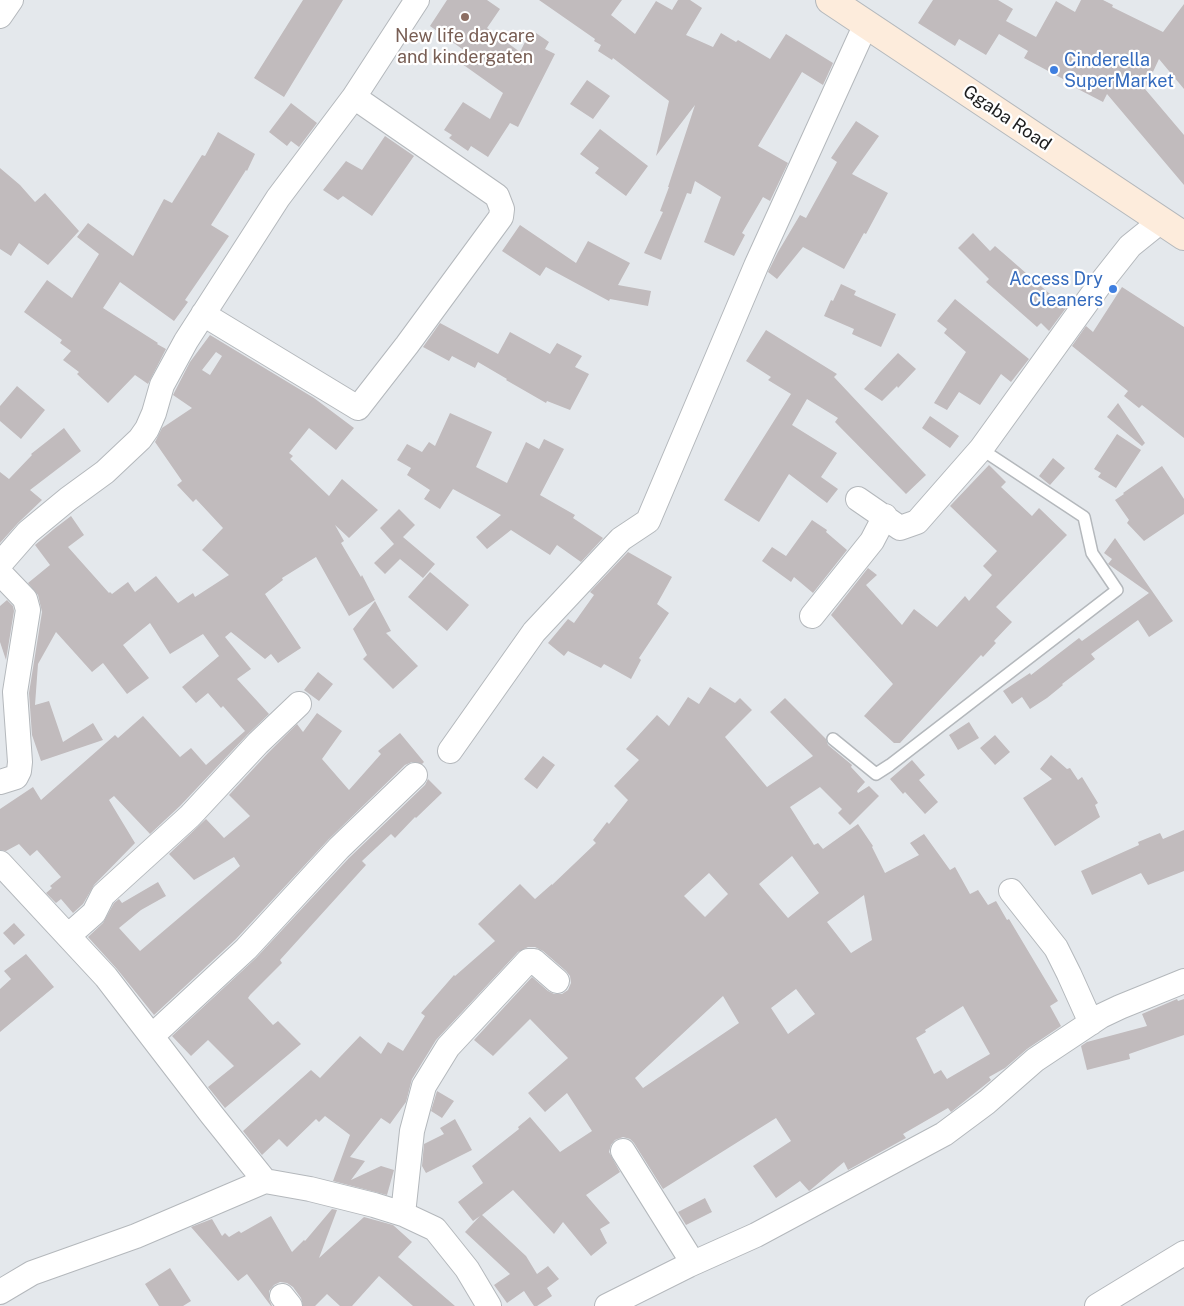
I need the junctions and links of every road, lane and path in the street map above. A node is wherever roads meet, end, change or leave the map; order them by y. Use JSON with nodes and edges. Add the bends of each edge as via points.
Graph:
{"nodes":[{"id":1,"x":11,"y":0,"type":"edge"},
{"id":2,"x":416,"y":0,"type":"edge"},
{"id":3,"x":830,"y":0,"type":"edge"},
{"id":4,"x":0,"y":16,"type":"edge"},
{"id":5,"x":866,"y":24,"type":"junction"},
{"id":6,"x":354,"y":97,"type":"junction"},
{"id":7,"x":1161,"y":221,"type":"junction"},
{"id":8,"x":1184,"y":236,"type":"edge"},
{"id":9,"x":204,"y":314,"type":"junction"},
{"id":10,"x":980,"y":449,"type":"junction"},
{"id":11,"x":858,"y":499,"type":"dead end"},
{"id":12,"x":885,"y":516,"type":"junction"},
{"id":13,"x":0,"y":564,"type":"edge"},
{"id":14,"x":0,"y":573,"type":"edge"},
{"id":15,"x":812,"y":616,"type":"dead end"},
{"id":16,"x":299,"y":704,"type":"dead end"},
{"id":17,"x":833,"y":739,"type":"dead end"},
{"id":18,"x":450,"y":751,"type":"dead end"},
{"id":19,"x":415,"y":776,"type":"dead end"},
{"id":20,"x":0,"y":782,"type":"edge"},
{"id":21,"x":0,"y":863,"type":"edge"},
{"id":22,"x":1011,"y":891,"type":"dead end"},
{"id":23,"x":68,"y":936,"type":"junction"},
{"id":24,"x":557,"y":981,"type":"dead end"},
{"id":25,"x":1184,"y":981,"type":"edge"},
{"id":26,"x":1090,"y":1023,"type":"junction"},
{"id":27,"x":152,"y":1036,"type":"junction"},
{"id":28,"x":623,"y":1151,"type":"dead end"},
{"id":29,"x":266,"y":1181,"type":"junction"},
{"id":30,"x":403,"y":1214,"type":"junction"},
{"id":31,"x":1184,"y":1253,"type":"edge"},
{"id":32,"x":692,"y":1263,"type":"junction"},
{"id":33,"x":0,"y":1292,"type":"edge"},
{"id":34,"x":489,"y":1306,"type":"edge"},
{"id":35,"x":608,"y":1306,"type":"edge"},
{"id":36,"x":1097,"y":1306,"type":"edge"}],
"edges":[{"from":1,"to":4,"type":"street"},
{"from":2,"to":6,"type":"street"},
{"from":3,"to":5,"type":"main road","name":"Ggaba Road"},
{"from":5,"to":7,"type":"main road","name":"Ggaba Road"},
{"from":5,"to":18,"type":"street","via":[[756,266],[648,521],[621,539],[534,632]]},
{"from":6,"to":9,"type":"street","via":[[278,198]]},
{"from":6,"to":9,"type":"street","via":[[497,196],[501,217],[358,408]]},
{"from":7,"to":8,"type":"main road","name":"Ggaba Road"},
{"from":7,"to":10,"type":"street","via":[[1130,246],[1106,276]]},
{"from":9,"to":13,"type":"street","via":[[162,385],[147,430],[105,472],[28,532]]},
{"from":10,"to":12,"type":"street","via":[[918,522],[900,528]]},
{"from":10,"to":17,"type":"lane","via":[[1084,517],[1092,553],[1117,590],[876,774]]},
{"from":11,"to":12,"type":"street"},
{"from":12,"to":15,"type":"street","via":[[872,541]]},
{"from":14,"to":20,"type":"street","via":[[25,599],[28,610],[15,692],[19,771],[16,777]]},
{"from":16,"to":23,"type":"street","via":[[190,816],[103,895],[94,913]]},
{"from":19,"to":27,"type":"street","via":[[339,848],[246,949]]},
{"from":21,"to":23,"type":"street"},
{"from":22,"to":26,"type":"street","via":[[1056,948]]},
{"from":23,"to":27,"type":"street","via":[[106,976]]},
{"from":24,"to":30,"type":"street","via":[[534,961],[528,961],[448,1047],[424,1086],[412,1131]]},
{"from":25,"to":26,"type":"street"},
{"from":26,"to":32,"type":"street","via":[[1035,1060],[944,1134],[756,1235]]},
{"from":27,"to":29,"type":"street"},
{"from":28,"to":32,"type":"street"},
{"from":29,"to":30,"type":"street","via":[[310,1189]]},
{"from":29,"to":33,"type":"street","via":[[136,1236],[32,1273]]},
{"from":30,"to":34,"type":"street","via":[[435,1229],[467,1269]]},
{"from":31,"to":36,"type":"street"},
{"from":32,"to":35,"type":"street"}]}
